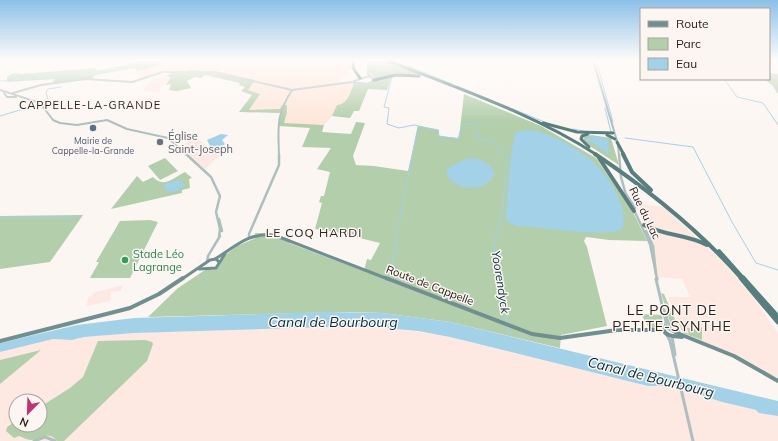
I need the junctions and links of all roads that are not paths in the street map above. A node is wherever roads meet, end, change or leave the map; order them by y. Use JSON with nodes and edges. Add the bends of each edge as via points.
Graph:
{"nodes":[{"id":1,"x":374,"y":80,"type":"edge"},
{"id":2,"x":74,"y":81,"type":"edge"},
{"id":3,"x":110,"y":81,"type":"edge"},
{"id":4,"x":136,"y":81,"type":"edge"},
{"id":5,"x":250,"y":81,"type":"edge"},
{"id":6,"x":354,"y":81,"type":"edge"},
{"id":7,"x":433,"y":81,"type":"edge"},
{"id":8,"x":435,"y":81,"type":"edge"},
{"id":9,"x":439,"y":81,"type":"edge"},
{"id":10,"x":600,"y":81,"type":"edge"},
{"id":11,"x":361,"y":82,"type":"joint"},
{"id":12,"x":342,"y":84,"type":"junction"},
{"id":13,"x":448,"y":86,"type":"junction"},
{"id":14,"x":293,"y":89,"type":"junction"},
{"id":15,"x":1,"y":91,"type":"edge"},
{"id":16,"x":13,"y":94,"type":"junction"},
{"id":17,"x":6,"y":95,"type":"junction"},
{"id":18,"x":10,"y":97,"type":"junction"},
{"id":19,"x":24,"y":98,"type":"junction"},
{"id":20,"x":531,"y":118,"type":"junction"},
{"id":21,"x":611,"y":123,"type":"junction"},
{"id":22,"x":615,"y":138,"type":"junction"},
{"id":23,"x":577,"y":143,"type":"junction"},
{"id":24,"x":599,"y":154,"type":"junction"},
{"id":25,"x":620,"y":175,"type":"junction"},
{"id":26,"x":652,"y":191,"type":"junction"},
{"id":27,"x":659,"y":200,"type":"junction"},
{"id":28,"x":634,"y":211,"type":"junction"},
{"id":29,"x":640,"y":221,"type":"junction"},
{"id":30,"x":644,"y":225,"type":"junction"},
{"id":31,"x":656,"y":230,"type":"junction"},
{"id":32,"x":647,"y":232,"type":"junction"},
{"id":33,"x":251,"y":238,"type":"junction"},
{"id":34,"x":211,"y":251,"type":"junction"},
{"id":35,"x":214,"y":259,"type":"junction"},
{"id":36,"x":207,"y":262,"type":"junction"},
{"id":37,"x":219,"y":262,"type":"junction"},
{"id":38,"x":207,"y":268,"type":"junction"},
{"id":39,"x":738,"y":274,"type":"junction"},
{"id":40,"x":181,"y":278,"type":"junction"},
{"id":41,"x":657,"y":280,"type":"junction"},
{"id":42,"x":661,"y":298,"type":"junction"},
{"id":43,"x":778,"y":317,"type":"edge"},
{"id":44,"x":778,"y":322,"type":"edge"},
{"id":45,"x":664,"y":327,"type":"junction"},
{"id":46,"x":637,"y":329,"type":"junction"},
{"id":47,"x":672,"y":329,"type":"junction"},
{"id":48,"x":666,"y":334,"type":"junction"},
{"id":49,"x":673,"y":336,"type":"junction"},
{"id":50,"x":0,"y":341,"type":"edge"},
{"id":51,"x":722,"y":350,"type":"junction"},
{"id":52,"x":676,"y":368,"type":"junction"},
{"id":53,"x":778,"y":381,"type":"edge"},
{"id":54,"x":34,"y":441,"type":"edge"},
{"id":55,"x":55,"y":441,"type":"edge"},
{"id":56,"x":693,"y":441,"type":"edge"}],
"edges":[{"from":1,"to":11,"type":"street","via":[[369,84]]},
{"from":2,"to":16,"type":"street","via":[[41,85]]},
{"from":3,"to":4,"type":"street"},
{"from":5,"to":14,"type":"street"},
{"from":6,"to":12,"type":"street"},
{"from":7,"to":13,"type":"highway"},
{"from":8,"to":13,"type":"highway"},
{"from":9,"to":20,"type":"highway"},
{"from":10,"to":21,"type":"street"},
{"from":11,"to":12,"type":"street"},
{"from":12,"to":14,"type":"street"},
{"from":13,"to":23,"type":"highway","via":[[528,118]]},
{"from":14,"to":33,"type":"street","via":[[282,106],[278,121],[280,164]]},
{"from":15,"to":16,"type":"street"},
{"from":15,"to":17,"type":"street"},
{"from":16,"to":17,"type":"street"},
{"from":16,"to":18,"type":"street"},
{"from":16,"to":19,"type":"street"},
{"from":17,"to":18,"type":"street"},
{"from":18,"to":19,"type":"street"},
{"from":19,"to":34,"type":"street","via":[[41,103],[52,119],[61,123],[77,125],[107,120],[128,130],[166,137],[210,175],[220,195],[216,212],[219,237]]},
{"from":20,"to":22,"type":"highway","via":[[564,130],[605,134]]},
{"from":20,"to":24,"type":"highway"},
{"from":21,"to":22,"type":"street"},
{"from":21,"to":22,"type":"street"},
{"from":22,"to":24,"type":"highway","via":[[606,135],[582,136],[582,142]]},
{"from":22,"to":25,"type":"street","via":[[621,163]]},
{"from":22,"to":26,"type":"highway","via":[[632,172]]},
{"from":23,"to":27,"type":"highway","via":[[618,169]]},
{"from":23,"to":28,"type":"highway","via":[[602,162]]},
{"from":24,"to":26,"type":"highway"},
{"from":25,"to":28,"type":"street","name":"Rue du Lac","via":[[623,190]]},
{"from":25,"to":29,"type":"street","name":"Rue du Lac"},
{"from":26,"to":43,"type":"highway","via":[[714,246]]},
{"from":27,"to":29,"type":"highway","via":[[686,224],[688,232],[652,228]]},
{"from":27,"to":39,"type":"highway","via":[[700,235]]},
{"from":28,"to":29,"type":"street","name":"Rue du Lac"},
{"from":29,"to":30,"type":"street"},
{"from":29,"to":41,"type":"street","name":"Rue du Lac","via":[[650,244]]},
{"from":30,"to":31,"type":"highway"},
{"from":30,"to":32,"type":"street","name":"Rue du Lac"},
{"from":31,"to":32,"type":"highway"},
{"from":31,"to":39,"type":"highway","via":[[699,240]]},
{"from":32,"to":41,"type":"street","name":"Rue du Lac","via":[[653,248]]},
{"from":33,"to":35,"type":"main road","via":[[234,244]]},
{"from":33,"to":37,"type":"main road","via":[[233,247]]},
{"from":33,"to":46,"type":"main road","name":"Route de Cappelle","via":[[267,235],[293,242],[525,332],[544,337],[562,338]]},
{"from":34,"to":35,"type":"street","via":[[210,256]]},
{"from":34,"to":36,"type":"street"},
{"from":35,"to":36,"type":"main road"},
{"from":35,"to":37,"type":"main road"},
{"from":36,"to":38,"type":"main road"},
{"from":36,"to":40,"type":"main road"},
{"from":37,"to":38,"type":"main road","via":[[215,268]]},
{"from":38,"to":40,"type":"main road"},
{"from":39,"to":44,"type":"highway"},
{"from":40,"to":50,"type":"main road","via":[[152,298],[122,311]]},
{"from":41,"to":42,"type":"street","name":"Rue du Lac"},
{"from":42,"to":45,"type":"street","name":"Rue du Lac","via":[[666,323]]},
{"from":42,"to":47,"type":"street","name":"Rue du Lac"},
{"from":45,"to":46,"type":"main road","via":[[658,330]]},
{"from":45,"to":47,"type":"main road"},
{"from":45,"to":48,"type":"main road"},
{"from":46,"to":48,"type":"main road"},
{"from":47,"to":49,"type":"main road"},
{"from":47,"to":51,"type":"main road"},
{"from":48,"to":49,"type":"main road"},
{"from":48,"to":52,"type":"street","via":[[670,340]]},
{"from":49,"to":51,"type":"main road"},
{"from":49,"to":52,"type":"street"},
{"from":51,"to":53,"type":"main road"},
{"from":52,"to":56,"type":"street"},
{"from":54,"to":55,"type":"street","via":[[46,437]]}]}
